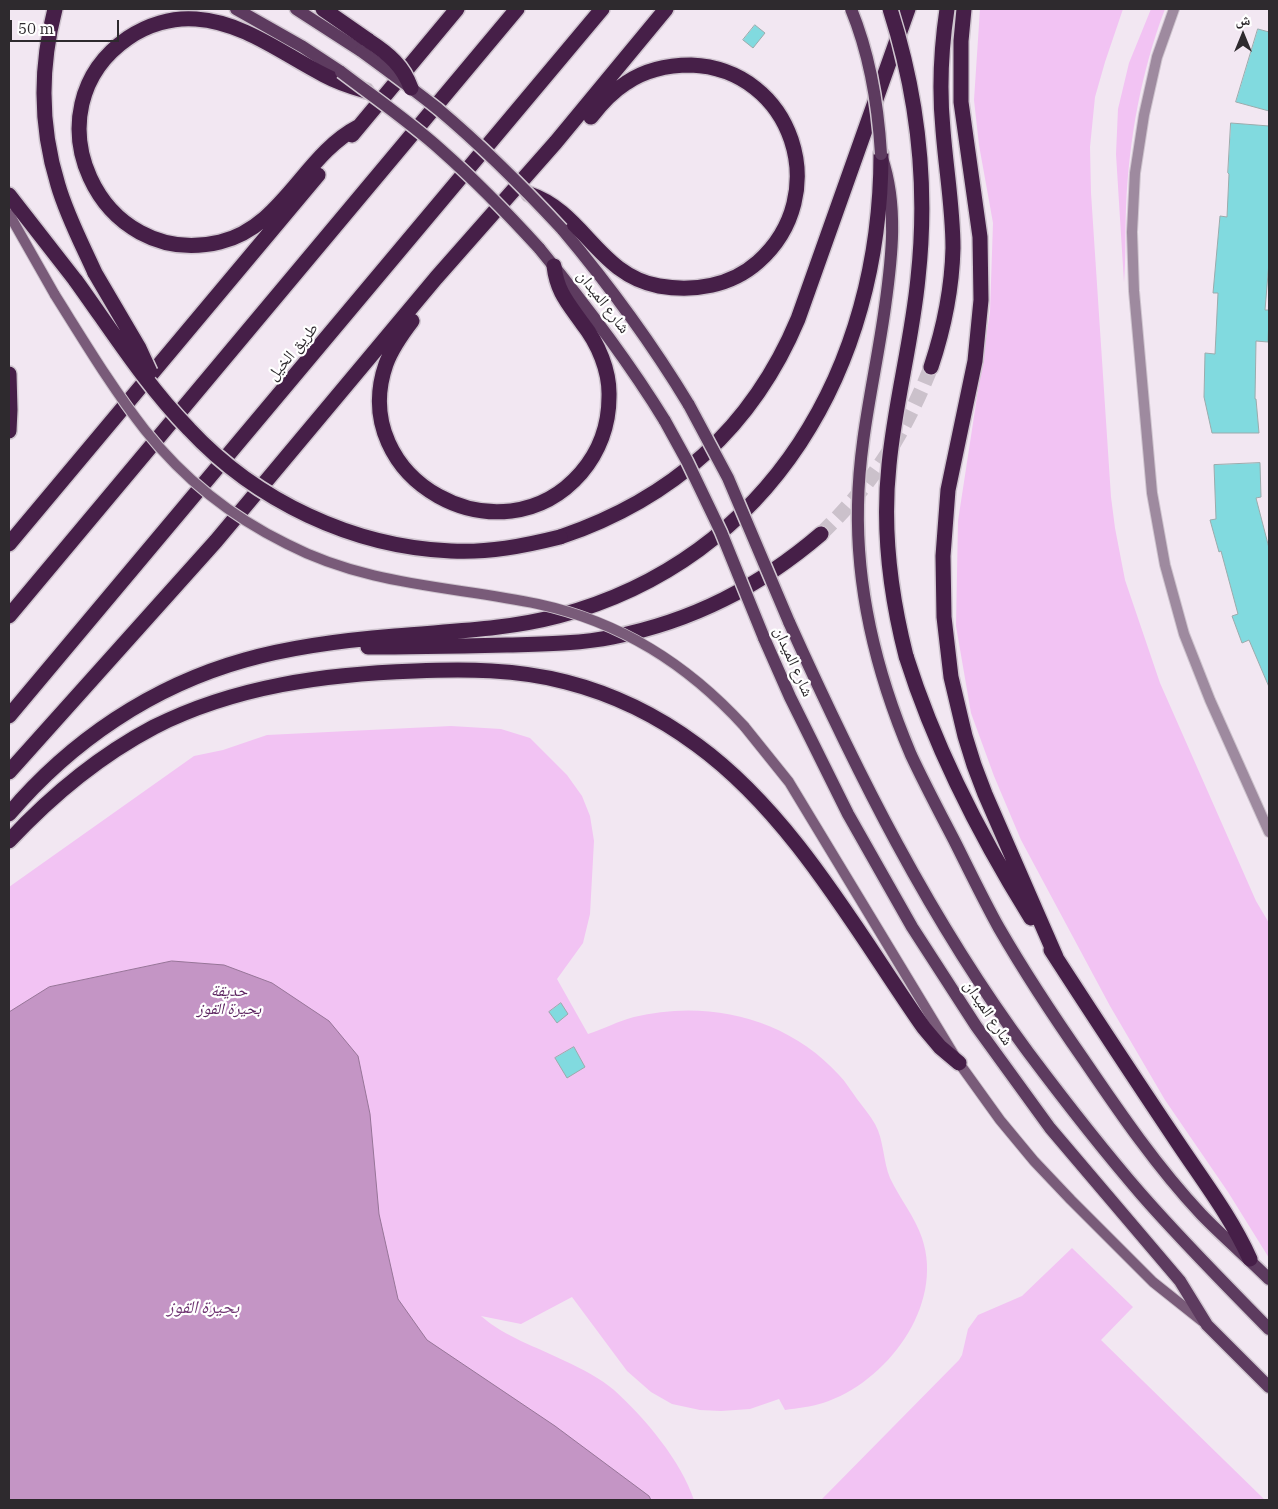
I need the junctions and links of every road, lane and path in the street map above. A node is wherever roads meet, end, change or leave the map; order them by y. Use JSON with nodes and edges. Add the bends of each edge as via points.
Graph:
{"nodes":[{"id":1,"x":55,"y":9,"type":"edge"},
{"id":2,"x":236,"y":9,"type":"edge"},
{"id":3,"x":296,"y":9,"type":"edge"},
{"id":4,"x":322,"y":9,"type":"edge"},
{"id":5,"x":448,"y":9,"type":"edge"},
{"id":6,"x":457,"y":9,"type":"edge"},
{"id":7,"x":517,"y":9,"type":"edge"},
{"id":8,"x":602,"y":9,"type":"edge"},
{"id":9,"x":666,"y":9,"type":"edge"},
{"id":10,"x":851,"y":9,"type":"edge"},
{"id":11,"x":890,"y":9,"type":"edge"},
{"id":12,"x":908,"y":9,"type":"edge"},
{"id":13,"x":948,"y":9,"type":"edge"},
{"id":14,"x":964,"y":9,"type":"edge"},
{"id":15,"x":1174,"y":9,"type":"edge"},
{"id":16,"x":365,"y":46,"type":"junction"},
{"id":17,"x":417,"y":57,"type":"junction"},
{"id":18,"x":338,"y":76,"type":"junction"},
{"id":19,"x":412,"y":88,"type":"joint"},
{"id":20,"x":366,"y":91,"type":"joint"},
{"id":21,"x":358,"y":127,"type":"junction"},
{"id":22,"x":556,"y":142,"type":"junction"},
{"id":23,"x":881,"y":154,"type":"junction"},
{"id":24,"x":529,"y":194,"type":"joint"},
{"id":25,"x":9,"y":195,"type":"edge"},
{"id":26,"x":9,"y":214,"type":"edge"},
{"id":27,"x":567,"y":225,"type":"junction"},
{"id":28,"x":554,"y":266,"type":"junction"},
{"id":29,"x":436,"y":278,"type":"junction"},
{"id":30,"x":931,"y":367,"type":"tunnel mouth"},
{"id":31,"x":9,"y":374,"type":"edge"},
{"id":32,"x":155,"y":391,"type":"junction"},
{"id":33,"x":9,"y":431,"type":"edge"},
{"id":34,"x":820,"y":534,"type":"tunnel mouth"},
{"id":35,"x":9,"y":544,"type":"edge"},
{"id":36,"x":9,"y":616,"type":"edge"},
{"id":37,"x":306,"y":647,"type":"junction"},
{"id":38,"x":9,"y":716,"type":"edge"},
{"id":39,"x":9,"y":772,"type":"edge"},
{"id":40,"x":9,"y":814,"type":"edge"},
{"id":41,"x":1269,"y":832,"type":"edge"},
{"id":42,"x":9,"y":841,"type":"edge"},
{"id":43,"x":1056,"y":957,"type":"junction"},
{"id":44,"x":959,"y":1064,"type":"junction"},
{"id":45,"x":1250,"y":1259,"type":"junction"},
{"id":46,"x":1269,"y":1279,"type":"edge"},
{"id":47,"x":1207,"y":1325,"type":"junction"},
{"id":48,"x":1269,"y":1329,"type":"edge"},
{"id":49,"x":1269,"y":1387,"type":"edge"}],
"edges":[{"from":1,"to":32,"type":"highway","bridge":true,"via":[[44,76],[44,111],[58,187],[95,273],[139,348]]},
{"from":2,"to":18,"type":"main road","via":[[303,47]]},
{"from":3,"to":16,"type":"main road"},
{"from":4,"to":16,"type":"highway"},
{"from":5,"to":17,"type":"highway","via":[[434,25]]},
{"from":6,"to":17,"type":"highway"},
{"from":7,"to":36,"type":"highway"},
{"from":8,"to":38,"type":"highway","name":"طريق الخيل"},
{"from":9,"to":22,"type":"highway"},
{"from":10,"to":23,"type":"main road","bridge":true,"via":[[865,49],[874,91]]},
{"from":11,"to":43,"type":"highway","bridge":true,"via":[[915,112],[921,184],[918,276],[892,438],[886,497],[888,565],[893,598],[906,656],[925,711],[1005,874]]},
{"from":12,"to":32,"type":"highway","bridge":true,"via":[[785,348],[765,384],[716,443],[677,477],[633,506],[560,537],[506,548],[452,551],[398,545],[346,531],[297,510],[244,477],[190,431]]},
{"from":13,"to":30,"type":"highway","via":[[941,96],[952,224],[952,270],[945,319]]},
{"from":14,"to":43,"type":"highway","via":[[962,102],[980,237],[981,300],[975,361],[948,490],[943,556],[944,617],[951,677],[974,766]]},
{"from":15,"to":41,"type":"street","via":[[1144,115],[1135,173],[1132,232],[1134,291],[1152,493],[1165,565],[1184,634]]},
{"from":16,"to":19,"type":"highway","bridge":true,"via":[[391,56]]},
{"from":17,"to":21,"type":"highway"},
{"from":18,"to":20,"type":"highway"},
{"from":18,"to":21,"type":"highway","via":[[225,24],[195,19],[149,27],[110,53],[89,85],[79,122],[85,168],[108,208],[132,228],[160,241],[206,245],[236,236],[262,221],[328,148]]},
{"from":19,"to":24,"type":"main road","bridge":true,"via":[[473,139]]},
{"from":20,"to":28,"type":"main road","name":"شارع الميدان","bridge":true,"via":[[441,150],[484,190]]},
{"from":21,"to":35,"type":"highway"},
{"from":22,"to":27,"type":"highway","via":[[581,127],[604,101],[627,82],[654,70],[683,65],[713,68],[741,79],[765,97],[790,133],[798,169],[790,219],[775,245],[754,265],[715,285],[672,288],[632,277]]},
{"from":22,"to":29,"type":"highway"},
{"from":23,"to":37,"type":"highway","via":[[879,217],[870,275],[847,352],[824,403],[788,460],[736,518],[690,555],[640,586],[586,608],[529,623]]},
{"from":23,"to":45,"type":"main road","via":[[892,196],[891,253],[863,442],[858,538],[870,633],[888,694],[912,755],[999,927],[1068,1037],[1178,1188],[1212,1226]]},
{"from":24,"to":27,"type":"highway","via":[[557,207]]},
{"from":25,"to":32,"type":"highway","bridge":true},
{"from":26,"to":44,"type":"main road","bridge":true,"via":[[55,296],[127,406],[166,454],[211,496],[261,531],[316,558],[373,577],[537,604],[611,627],[659,652],[718,698],[789,782]]},
{"from":27,"to":48,"type":"main road","name":"شارع الميدان","bridge":true,"via":[[689,405],[728,478],[842,738],[885,822],[944,924],[999,1010],[1070,1107],[1141,1193]]},
{"from":28,"to":29,"type":"highway","via":[[562,295],[591,336],[604,364],[609,394],[606,425],[595,454],[570,484],[537,504],[507,511],[468,508],[432,493],[409,473],[386,434],[380,398],[387,363],[424,304]]},
{"from":28,"to":47,"type":"main road","name":"شارع الميدان","bridge":true,"via":[[625,358],[665,421],[717,523],[790,697],[848,814],[903,911],[1010,1075],[1050,1128],[1180,1281]]},
{"from":29,"to":39,"type":"highway","via":[[184,578]]},
{"from":31,"to":33,"type":"highway"},
{"from":34,"to":37,"type":"highway","via":[[778,568],[736,594],[681,618],[621,635],[561,644]]},
{"from":37,"to":40,"type":"highway","via":[[244,660],[156,695],[82,742]]},
{"from":42,"to":44,"type":"highway","via":[[62,790],[128,742],[184,714],[246,693],[277,685],[355,674],[434,670],[513,672],[565,682],[614,698],[657,719],[698,745],[744,785],[800,850],[924,1028]]},
{"from":43,"to":45,"type":"highway","via":[[1218,1201]]},
{"from":44,"to":47,"type":"main road","via":[[1034,1161],[1153,1282]]},
{"from":45,"to":46,"type":"main road"},
{"from":47,"to":49,"type":"main road","name":"شارع الميدان"}]}
